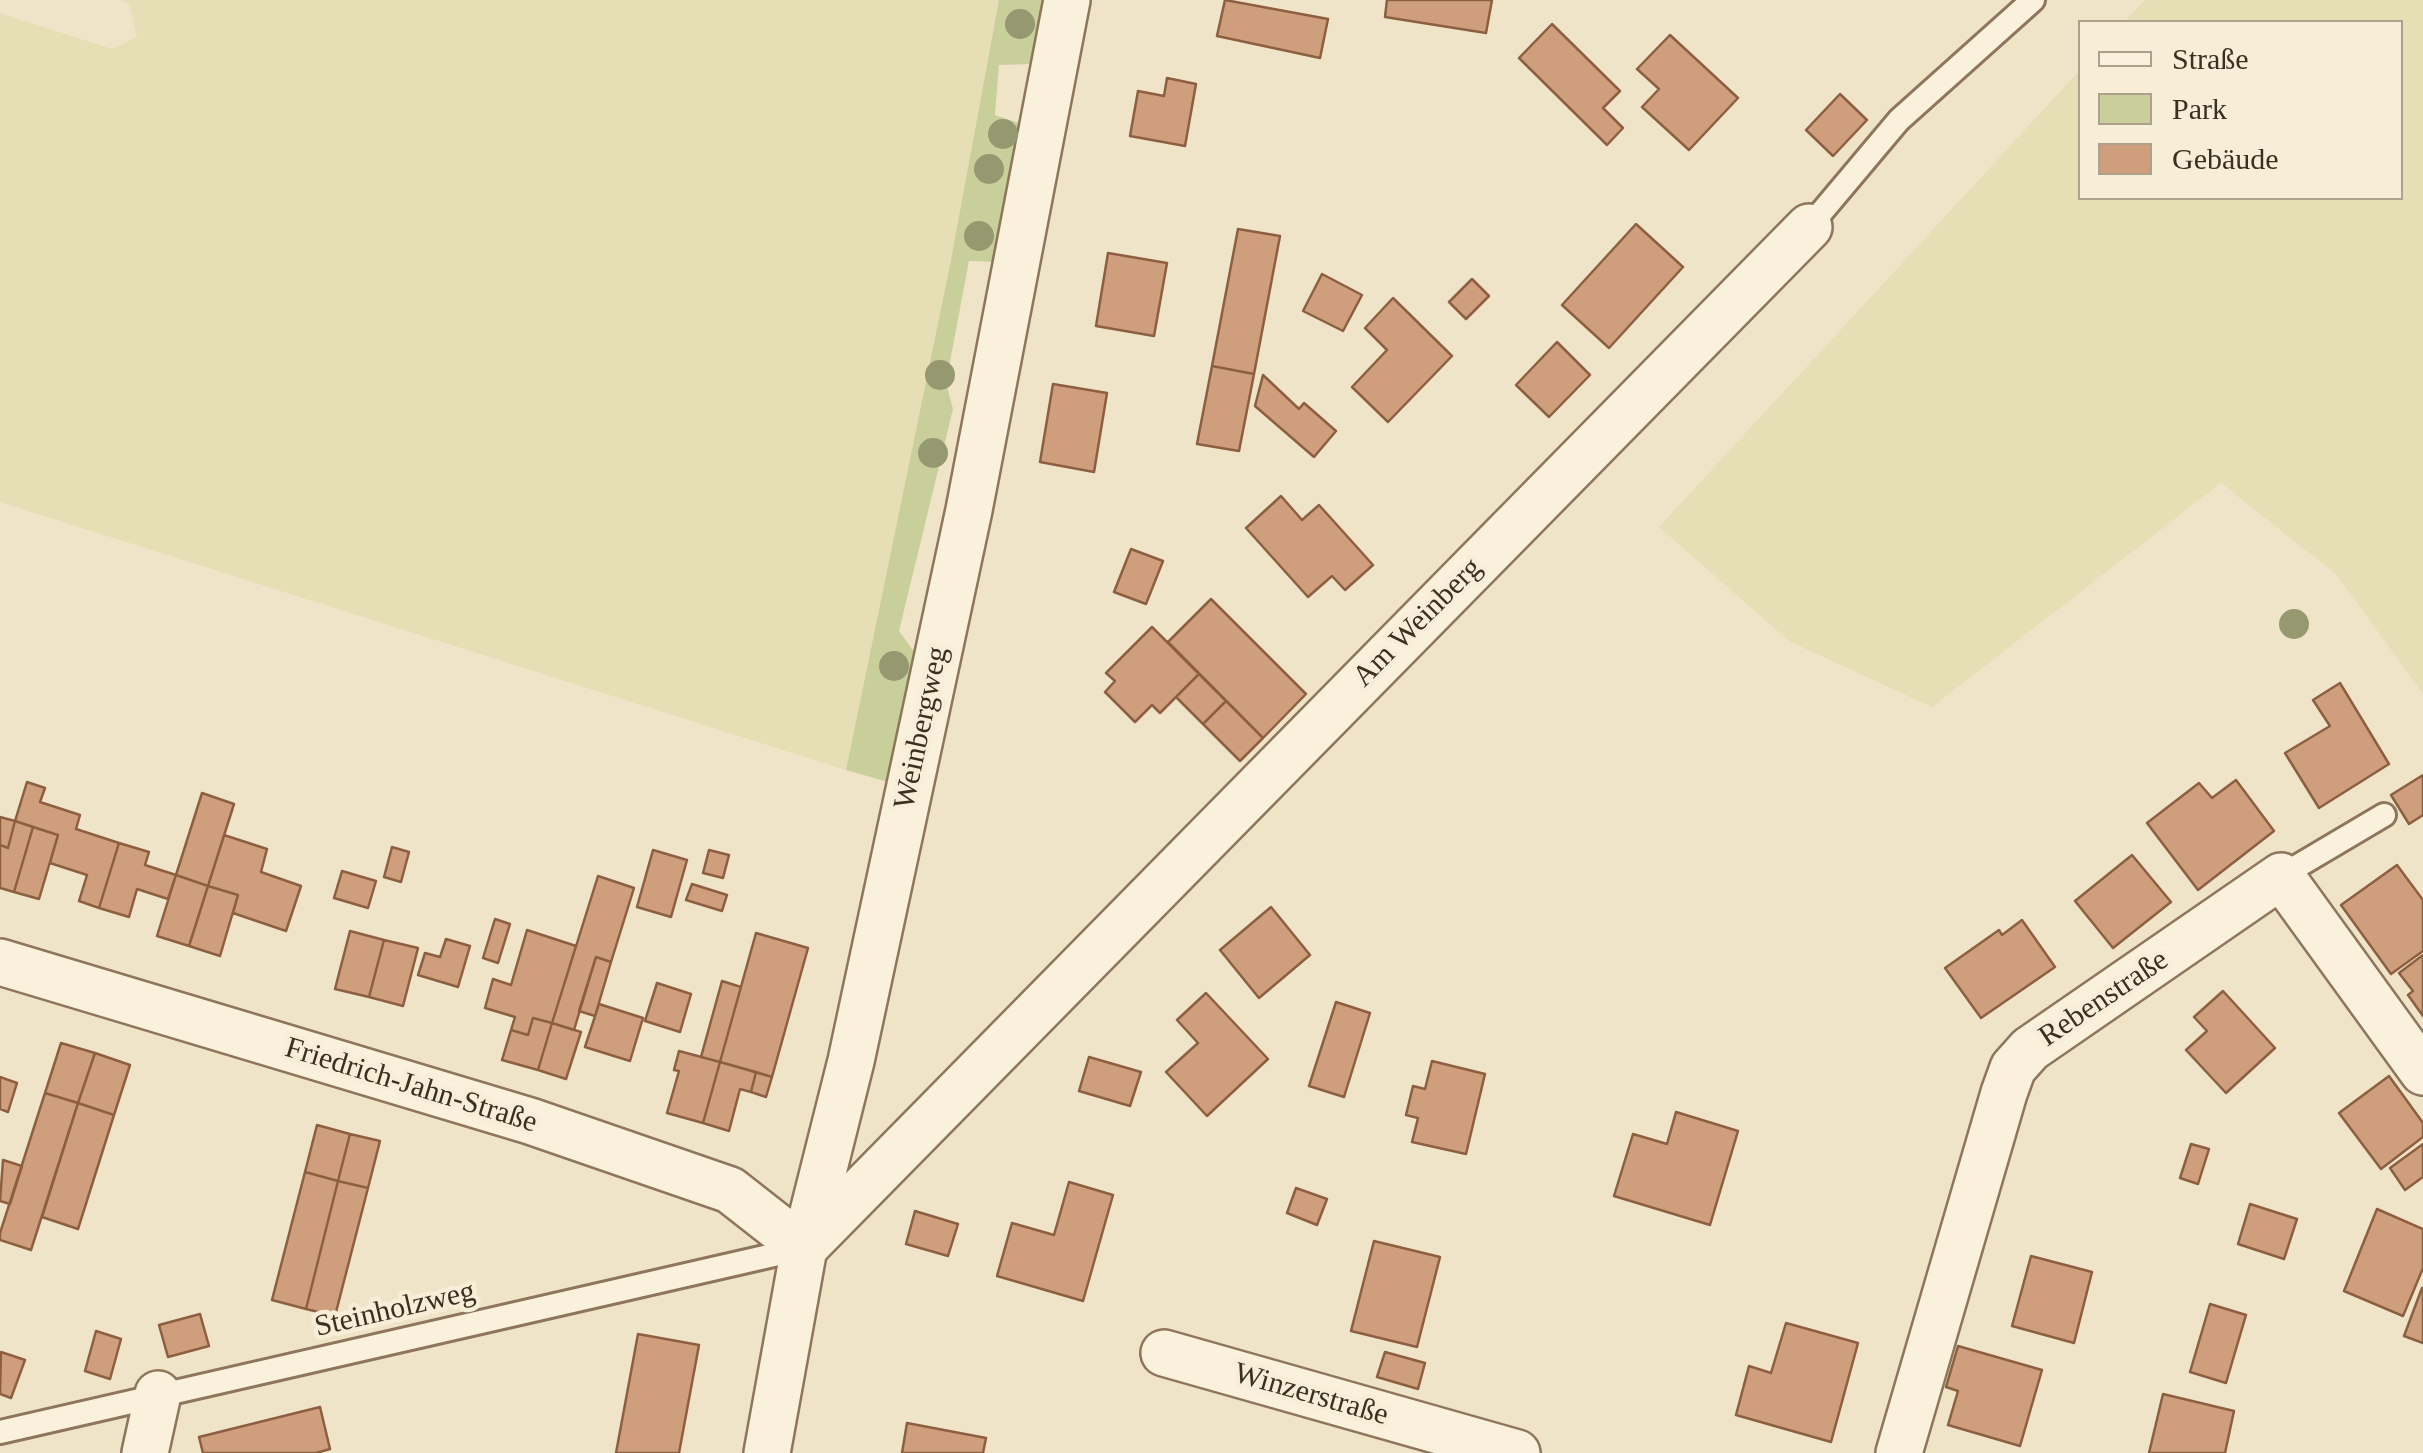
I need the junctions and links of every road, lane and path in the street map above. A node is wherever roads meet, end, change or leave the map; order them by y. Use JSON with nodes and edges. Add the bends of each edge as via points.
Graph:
{"nodes":[{"id":1,"x":1067,"y":0,"type":"edge"},
{"id":2,"x":2033,"y":0,"type":"edge"},
{"id":3,"x":1808,"y":227,"type":"joint"},
{"id":4,"x":2384,"y":814,"type":"dead end"},
{"id":5,"x":2281,"y":876,"type":"junction"},
{"id":6,"x":0,"y":962,"type":"edge"},
{"id":7,"x":2423,"y":1072,"type":"edge"},
{"id":8,"x":804,"y":1248,"type":"junction"},
{"id":9,"x":1164,"y":1353,"type":"dead end"},
{"id":10,"x":158,"y":1394,"type":"junction"},
{"id":11,"x":0,"y":1432,"type":"edge"},
{"id":12,"x":146,"y":1453,"type":"edge"},
{"id":13,"x":767,"y":1453,"type":"edge"},
{"id":14,"x":1516,"y":1453,"type":"edge"},
{"id":15,"x":1899,"y":1453,"type":"edge"}],
"edges":[{"from":1,"to":8,"type":"street","name":"Weinbergweg","via":[[952,586],[851,1061]]},
{"from":2,"to":3,"type":"lane","name":"Am Weinberg","via":[[1900,120]]},
{"from":3,"to":8,"type":"street","name":"Am Weinberg"},
{"from":4,"to":5,"type":"lane"},
{"from":5,"to":7,"type":"street"},
{"from":5,"to":15,"type":"street","name":"Rebenstraße","via":[[2030,1049],[2014,1068]]},
{"from":6,"to":8,"type":"street","name":"Friedrich-Jahn-Straße","via":[[530,1120],[730,1190]]},
{"from":8,"to":10,"type":"lane","name":"Steinholzweg"},
{"from":8,"to":13,"type":"street","name":"Weinbergweg"},
{"from":9,"to":14,"type":"street","name":"Winzerstraße"},
{"from":10,"to":11,"type":"lane","name":"Steinholzweg"},
{"from":10,"to":12,"type":"street"}]}
